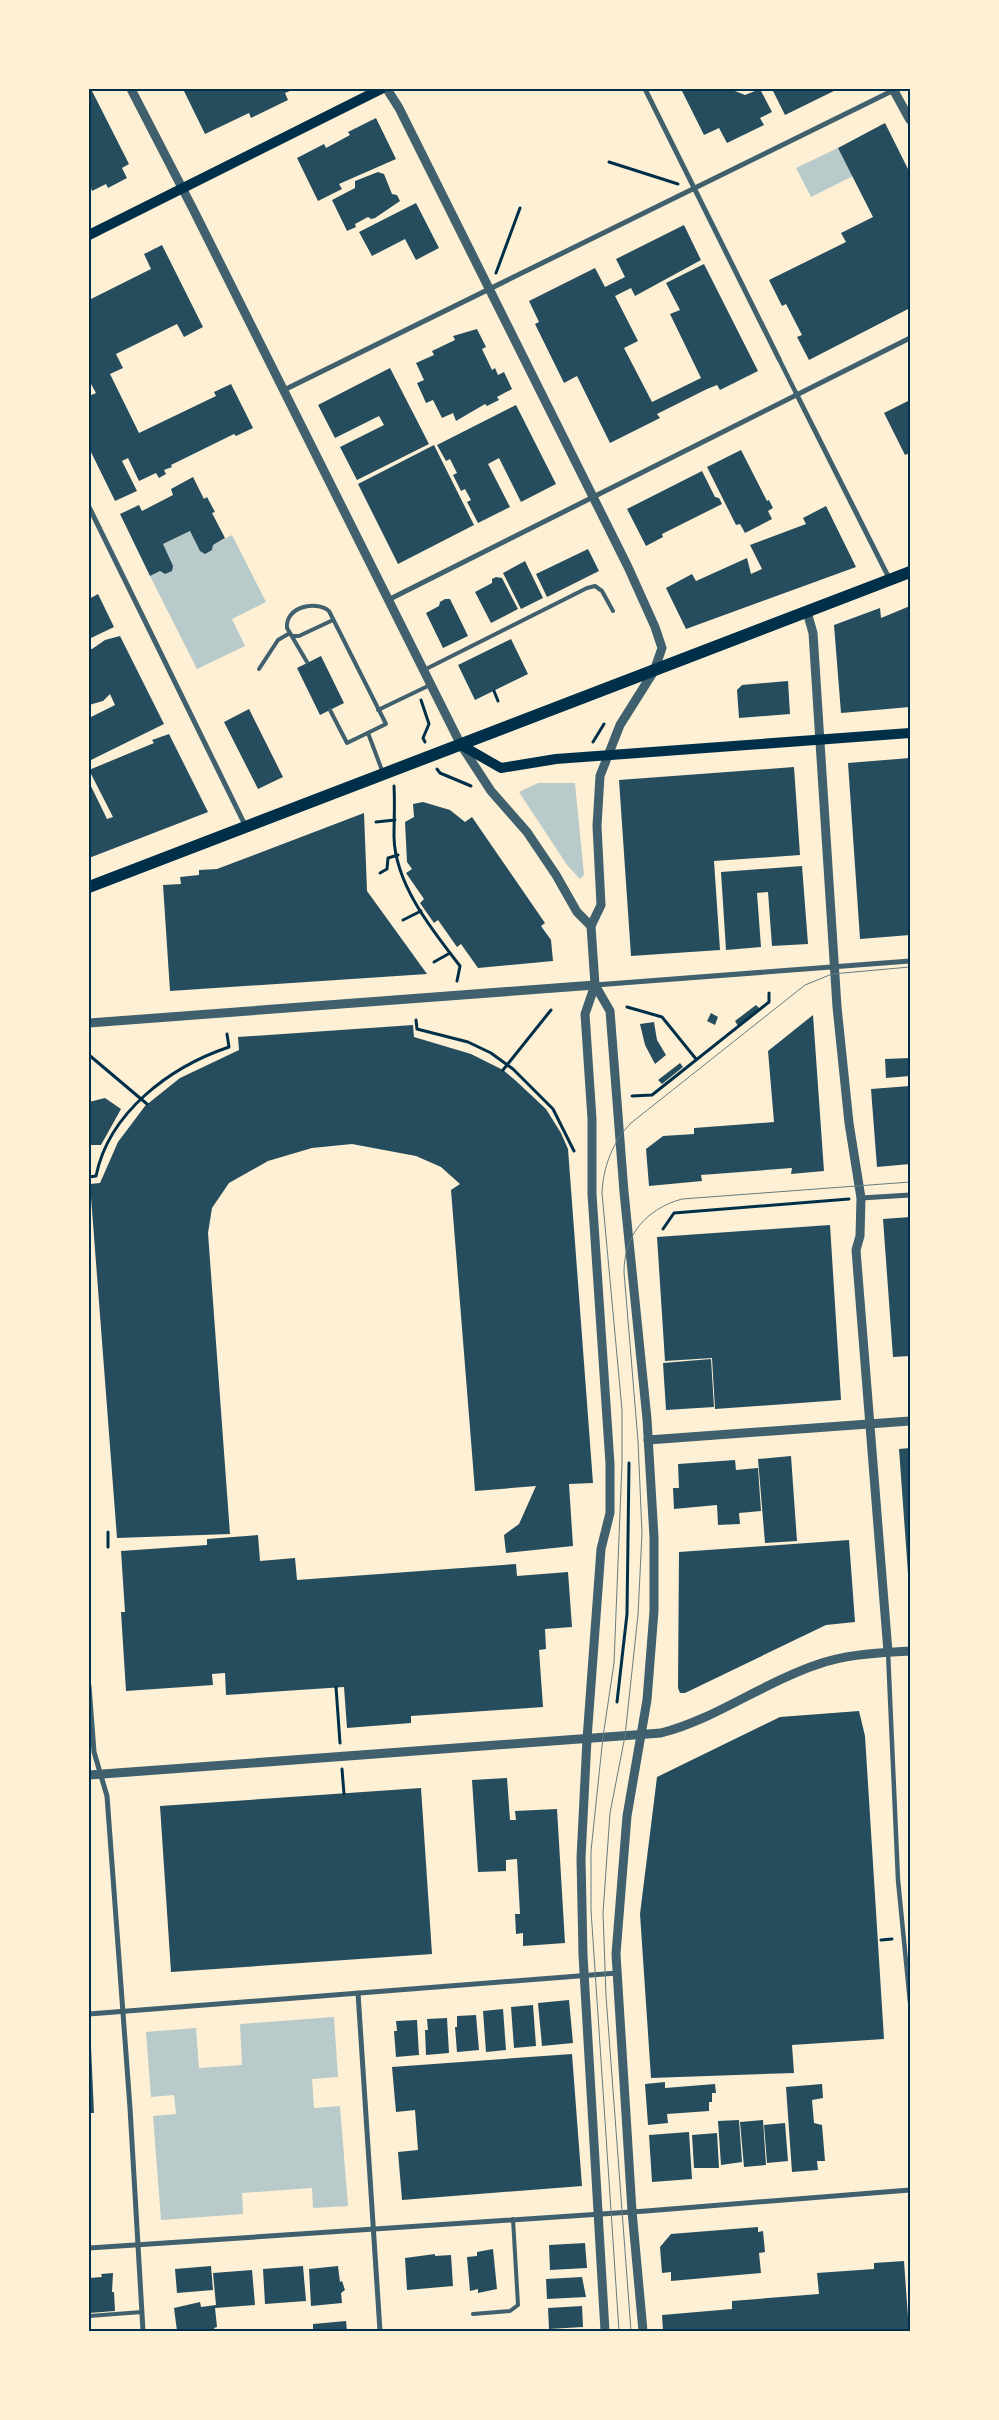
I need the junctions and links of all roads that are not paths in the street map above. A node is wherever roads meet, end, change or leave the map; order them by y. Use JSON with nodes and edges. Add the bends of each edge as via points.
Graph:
{"nodes":[{"id":1,"x":130,"y":89,"type":"edge"},
{"id":2,"x":381,"y":89,"type":"edge"},
{"id":3,"x":387,"y":89,"type":"edge"},
{"id":4,"x":645,"y":89,"type":"edge"},
{"id":5,"x":893,"y":89,"type":"edge"},
{"id":6,"x":910,"y":120,"type":"edge"},
{"id":7,"x":182,"y":188,"type":"junction"},
{"id":8,"x":694,"y":189,"type":"junction"},
{"id":9,"x":89,"y":235,"type":"edge"},
{"id":10,"x":490,"y":290,"type":"junction"},
{"id":11,"x":910,"y":338,"type":"edge"},
{"id":12,"x":779,"y":359,"type":"joint"},
{"id":13,"x":284,"y":390,"type":"junction"},
{"id":14,"x":796,"y":393,"type":"junction"},
{"id":15,"x":593,"y":496,"type":"junction"},
{"id":16,"x":89,"y":507,"type":"edge"},
{"id":17,"x":910,"y":572,"type":"edge"},
{"id":18,"x":890,"y":580,"type":"junction"},
{"id":19,"x":388,"y":600,"type":"junction"},
{"id":20,"x":613,"y":611,"type":"dead end"},
{"id":21,"x":807,"y":612,"type":"junction"},
{"id":22,"x":333,"y":620,"type":"junction"},
{"id":23,"x":292,"y":634,"type":"junction"},
{"id":24,"x":307,"y":662,"type":"dead end"},
{"id":25,"x":259,"y":669,"type":"dead end"},
{"id":26,"x":423,"y":670,"type":"junction"},
{"id":27,"x":654,"y":671,"type":"junction"},
{"id":28,"x":430,"y":685,"type":"junction"},
{"id":29,"x":330,"y":710,"type":"dead end"},
{"id":30,"x":378,"y":710,"type":"junction"},
{"id":31,"x":368,"y":733,"type":"junction"},
{"id":32,"x":910,"y":733,"type":"edge"},
{"id":33,"x":821,"y":739,"type":"junction"},
{"id":34,"x":461,"y":745,"type":"junction"},
{"id":35,"x":609,"y":755,"type":"junction"},
{"id":36,"x":389,"y":773,"type":"junction"},
{"id":37,"x":246,"y":827,"type":"junction"},
{"id":38,"x":89,"y":887,"type":"edge"},
{"id":39,"x":592,"y":926,"type":"junction"},
{"id":40,"x":910,"y":961,"type":"edge"},
{"id":41,"x":834,"y":967,"type":"junction"},
{"id":42,"x":596,"y":985,"type":"junction"},
{"id":43,"x":89,"y":1023,"type":"edge"},
{"id":44,"x":910,"y":1195,"type":"edge"},
{"id":45,"x":861,"y":1198,"type":"junction"},
{"id":46,"x":910,"y":1421,"type":"edge"},
{"id":47,"x":871,"y":1424,"type":"junction"},
{"id":48,"x":648,"y":1440,"type":"junction"},
{"id":49,"x":910,"y":1651,"type":"edge"},
{"id":50,"x":888,"y":1652,"type":"junction"},
{"id":51,"x":89,"y":1686,"type":"edge"},
{"id":52,"x":641,"y":1735,"type":"junction"},
{"id":53,"x":587,"y":1739,"type":"junction"},
{"id":54,"x":100,"y":1774,"type":"junction"},
{"id":55,"x":89,"y":1775,"type":"edge"},
{"id":56,"x":617,"y":1973,"type":"junction"},
{"id":57,"x":584,"y":1976,"type":"junction"},
{"id":58,"x":358,"y":1993,"type":"junction"},
{"id":59,"x":910,"y":2002,"type":"edge"},
{"id":60,"x":123,"y":2011,"type":"junction"},
{"id":61,"x":89,"y":2014,"type":"edge"},
{"id":62,"x":910,"y":2190,"type":"edge"},
{"id":63,"x":632,"y":2211,"type":"junction"},
{"id":64,"x":599,"y":2214,"type":"junction"},
{"id":65,"x":513,"y":2219,"type":"junction"},
{"id":66,"x":374,"y":2228,"type":"junction"},
{"id":67,"x":138,"y":2244,"type":"junction"},
{"id":68,"x":89,"y":2248,"type":"edge"},
{"id":69,"x":142,"y":2312,"type":"junction"},
{"id":70,"x":473,"y":2314,"type":"dead end"},
{"id":71,"x":89,"y":2316,"type":"edge"},
{"id":72,"x":143,"y":2331,"type":"edge"},
{"id":73,"x":380,"y":2331,"type":"edge"},
{"id":74,"x":605,"y":2331,"type":"edge"},
{"id":75,"x":643,"y":2331,"type":"edge"}],
"edges":[{"from":1,"to":7,"type":"street"},
{"from":2,"to":7,"type":"main road"},
{"from":3,"to":10,"type":"street"},
{"from":4,"to":8,"type":"street"},
{"from":5,"to":6,"type":"street"},
{"from":5,"to":8,"type":"street"},
{"from":7,"to":9,"type":"main road"},
{"from":7,"to":13,"type":"street"},
{"from":8,"to":10,"type":"street"},
{"from":8,"to":12,"type":"street"},
{"from":10,"to":13,"type":"street"},
{"from":10,"to":15,"type":"street"},
{"from":11,"to":14,"type":"street"},
{"from":12,"to":14,"type":"street"},
{"from":13,"to":19,"type":"street"},
{"from":14,"to":15,"type":"street"},
{"from":14,"to":18,"type":"street"},
{"from":15,"to":19,"type":"street"},
{"from":15,"to":27,"type":"street","via":[[660,641],[660,656]]},
{"from":16,"to":37,"type":"street"},
{"from":17,"to":18,"type":"main road"},
{"from":18,"to":21,"type":"main road"},
{"from":19,"to":26,"type":"street"},
{"from":20,"to":26,"type":"lane","via":[[602,591],[595,586],[587,588]]},
{"from":21,"to":27,"type":"main road"},
{"from":21,"to":33,"type":"street","via":[[813,633]]},
{"from":22,"to":23,"type":"lane","via":[[299,636]]},
{"from":22,"to":23,"type":"lane","via":[[324,607],[305,606],[286,623]]},
{"from":22,"to":30,"type":"lane"},
{"from":23,"to":24,"type":"lane"},
{"from":23,"to":25,"type":"lane","via":[[278,640]]},
{"from":26,"to":28,"type":"street"},
{"from":27,"to":34,"type":"main road"},
{"from":27,"to":35,"type":"street","via":[[620,725]]},
{"from":28,"to":30,"type":"lane"},
{"from":28,"to":34,"type":"street"},
{"from":29,"to":31,"type":"lane","via":[[347,743]]},
{"from":30,"to":31,"type":"lane","via":[[386,724]]},
{"from":31,"to":36,"type":"lane"},
{"from":32,"to":33,"type":"main road"},
{"from":33,"to":35,"type":"main road"},
{"from":33,"to":41,"type":"street"},
{"from":34,"to":35,"type":"main road","via":[[501,768]]},
{"from":34,"to":36,"type":"main road"},
{"from":34,"to":39,"type":"street","via":[[490,791],[527,832],[577,912]]},
{"from":35,"to":39,"type":"street","via":[[600,776],[597,826],[600,905]]},
{"from":36,"to":37,"type":"main road"},
{"from":37,"to":38,"type":"main road"},
{"from":39,"to":42,"type":"street"},
{"from":40,"to":41,"type":"street"},
{"from":41,"to":42,"type":"street"},
{"from":41,"to":45,"type":"street","via":[[849,1123]]},
{"from":42,"to":43,"type":"street"},
{"from":42,"to":48,"type":"street","via":[[610,1011]]},
{"from":42,"to":53,"type":"street","via":[[585,1014],[592,1119],[592,1194],[610,1436],[610,1490],[608,1530],[602,1549]]},
{"from":44,"to":45,"type":"street"},
{"from":45,"to":47,"type":"street","via":[[860,1236],[856,1250]]},
{"from":46,"to":47,"type":"street"},
{"from":47,"to":48,"type":"street"},
{"from":47,"to":50,"type":"street"},
{"from":48,"to":52,"type":"street","via":[[654,1537],[654,1611]]},
{"from":49,"to":50,"type":"street"},
{"from":50,"to":52,"type":"street","via":[[858,1654],[816,1665],[698,1721],[661,1733]]},
{"from":50,"to":59,"type":"street","via":[[898,1880]]},
{"from":51,"to":54,"type":"street","via":[[94,1752]]},
{"from":52,"to":53,"type":"street"},
{"from":52,"to":56,"type":"street","via":[[627,1816],[617,1921]]},
{"from":53,"to":54,"type":"street"},
{"from":53,"to":57,"type":"street","via":[[581,1858]]},
{"from":54,"to":55,"type":"street"},
{"from":54,"to":60,"type":"street","via":[[107,1792]]},
{"from":56,"to":57,"type":"street"},
{"from":56,"to":63,"type":"street"},
{"from":57,"to":58,"type":"street"},
{"from":57,"to":64,"type":"street"},
{"from":58,"to":60,"type":"street"},
{"from":58,"to":66,"type":"street"},
{"from":60,"to":61,"type":"street"},
{"from":60,"to":67,"type":"street"},
{"from":62,"to":63,"type":"street"},
{"from":63,"to":64,"type":"street"},
{"from":63,"to":75,"type":"street"},
{"from":64,"to":65,"type":"street"},
{"from":64,"to":74,"type":"street"},
{"from":65,"to":66,"type":"street"},
{"from":65,"to":70,"type":"lane","via":[[518,2305],[510,2310]]},
{"from":66,"to":67,"type":"street"},
{"from":66,"to":73,"type":"street"},
{"from":67,"to":68,"type":"street"},
{"from":67,"to":69,"type":"street"},
{"from":69,"to":71,"type":"lane"},
{"from":69,"to":72,"type":"street"}]}
